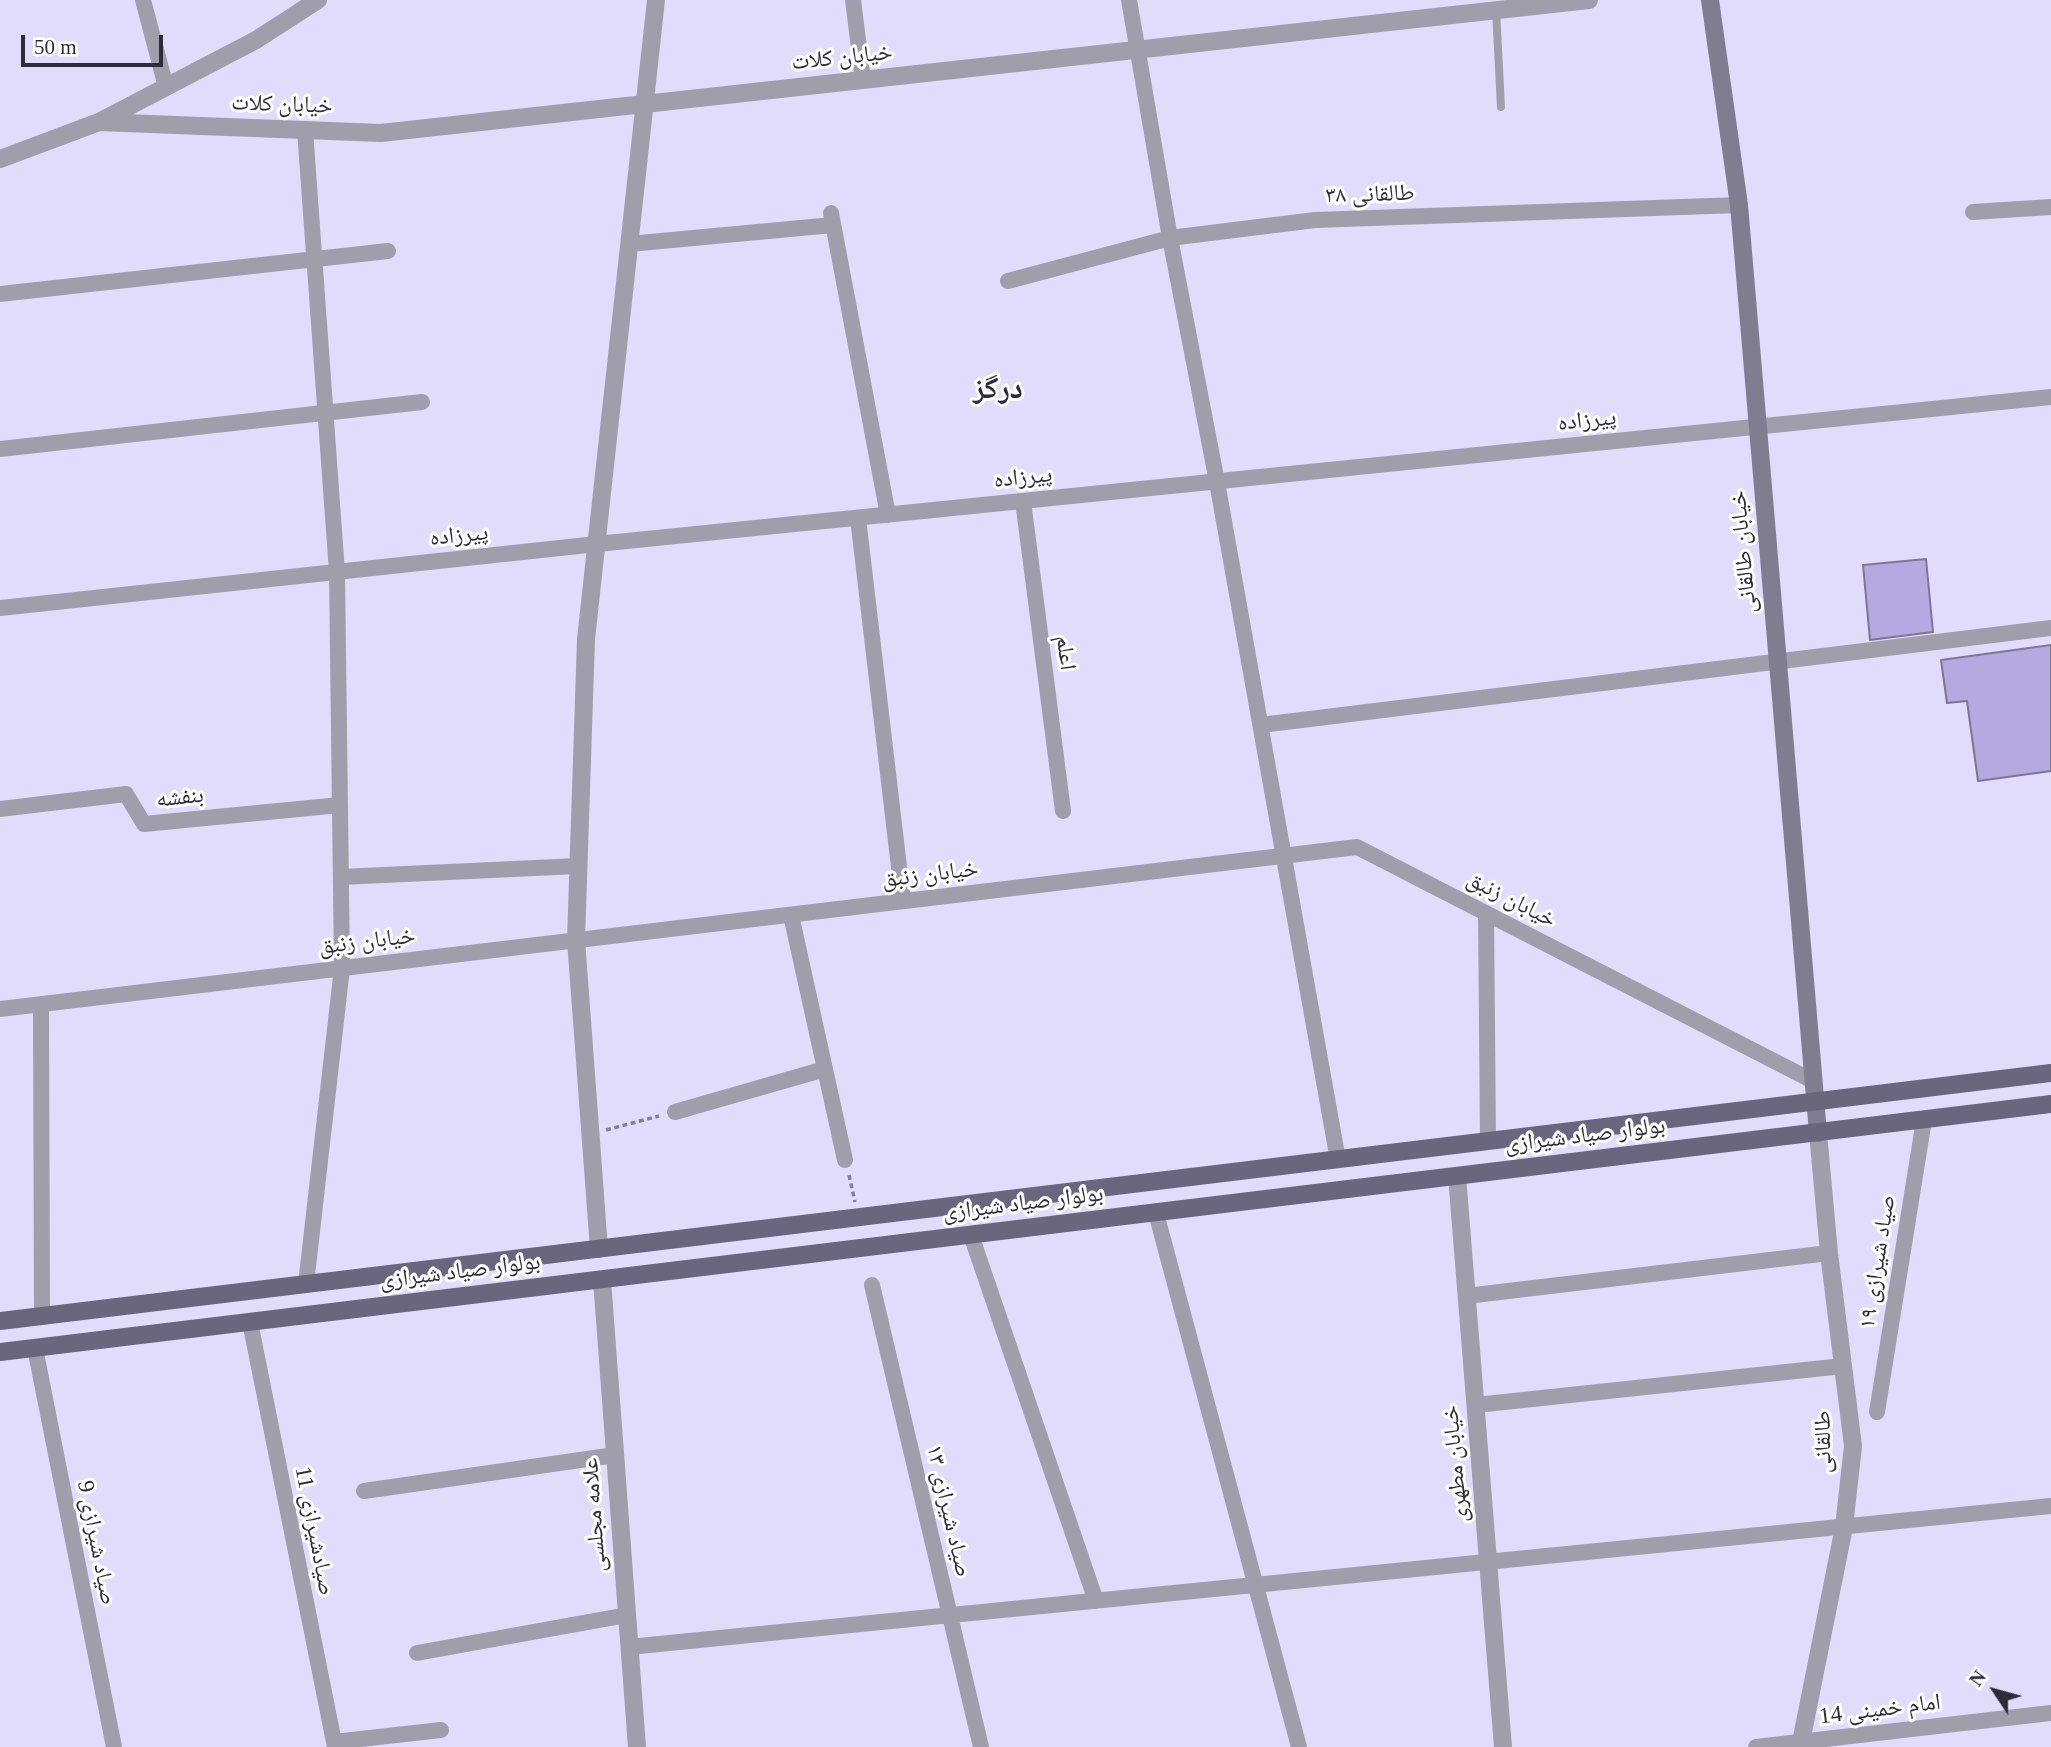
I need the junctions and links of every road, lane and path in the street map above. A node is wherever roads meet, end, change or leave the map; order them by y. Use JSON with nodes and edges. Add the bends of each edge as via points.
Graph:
{"nodes":[{"id":1,"x":143,"y":0,"type":"edge"},
{"id":2,"x":318,"y":0,"type":"edge"},
{"id":3,"x":656,"y":0,"type":"edge"},
{"id":4,"x":853,"y":0,"type":"edge"},
{"id":5,"x":1129,"y":0,"type":"edge"},
{"id":6,"x":1589,"y":0,"type":"edge"},
{"id":7,"x":1710,"y":0,"type":"edge"},
{"id":8,"x":1496,"y":10,"type":"junction"},
{"id":9,"x":1139,"y":50,"type":"junction"},
{"id":10,"x":863,"y":80,"type":"junction"},
{"id":11,"x":166,"y":87,"type":"junction"},
{"id":12,"x":645,"y":104,"type":"junction"},
{"id":13,"x":1501,"y":107,"type":"dead end"},
{"id":14,"x":99,"y":122,"type":"junction"},
{"id":15,"x":305,"y":130,"type":"junction"},
{"id":16,"x":0,"y":159,"type":"edge"},
{"id":17,"x":1739,"y":205,"type":"junction"},
{"id":18,"x":2051,"y":207,"type":"edge"},
{"id":19,"x":1973,"y":212,"type":"dead end"},
{"id":20,"x":1170,"y":238,"type":"junction"},
{"id":21,"x":629,"y":244,"type":"junction"},
{"id":22,"x":388,"y":251,"type":"dead end"},
{"id":23,"x":314,"y":259,"type":"junction"},
{"id":24,"x":1008,"y":281,"type":"dead end"},
{"id":25,"x":0,"y":294,"type":"edge"},
{"id":26,"x":2051,"y":397,"type":"edge"},
{"id":27,"x":422,"y":402,"type":"dead end"},
{"id":28,"x":325,"y":413,"type":"junction"},
{"id":29,"x":1758,"y":427,"type":"junction"},
{"id":30,"x":0,"y":449,"type":"edge"},
{"id":31,"x":1217,"y":482,"type":"junction"},
{"id":32,"x":1023,"y":501,"type":"junction"},
{"id":33,"x":888,"y":515,"type":"junction"},
{"id":34,"x":858,"y":518,"type":"junction"},
{"id":35,"x":597,"y":544,"type":"junction"},
{"id":36,"x":337,"y":572,"type":"junction"},
{"id":37,"x":0,"y":608,"type":"edge"},
{"id":38,"x":2051,"y":628,"type":"edge"},
{"id":39,"x":1778,"y":662,"type":"junction"},
{"id":40,"x":1261,"y":725,"type":"junction"},
{"id":41,"x":340,"y":805,"type":"junction"},
{"id":42,"x":0,"y":809,"type":"edge"},
{"id":43,"x":1063,"y":811,"type":"dead end"},
{"id":44,"x":1284,"y":856,"type":"junction"},
{"id":45,"x":578,"y":866,"type":"junction"},
{"id":46,"x":341,"y":877,"type":"junction"},
{"id":47,"x":903,"y":901,"type":"junction"},
{"id":48,"x":1486,"y":913,"type":"junction"},
{"id":49,"x":791,"y":915,"type":"junction"},
{"id":50,"x":576,"y":940,"type":"junction"},
{"id":51,"x":342,"y":968,"type":"junction"},
{"id":52,"x":41,"y":1004,"type":"junction"},
{"id":53,"x":0,"y":1009,"type":"edge"},
{"id":54,"x":825,"y":1069,"type":"junction"},
{"id":55,"x":2051,"y":1073,"type":"edge"},
{"id":56,"x":1813,"y":1081,"type":"junction"},
{"id":57,"x":1815,"y":1102,"type":"junction"},
{"id":58,"x":2051,"y":1104,"type":"edge"},
{"id":59,"x":676,"y":1112,"type":"joint"},
{"id":60,"x":1924,"y":1120,"type":"junction"},
{"id":61,"x":1818,"y":1133,"type":"junction"},
{"id":62,"x":590,"y":1134,"type":"junction"},
{"id":63,"x":1488,"y":1142,"type":"junction"},
{"id":64,"x":845,"y":1160,"type":"joint"},
{"id":65,"x":1338,"y":1160,"type":"junction"},
{"id":66,"x":1457,"y":1176,"type":"junction"},
{"id":67,"x":1156,"y":1213,"type":"junction"},
{"id":68,"x":859,"y":1218,"type":"junction"},
{"id":69,"x":971,"y":1235,"type":"junction"},
{"id":70,"x":599,"y":1249,"type":"junction"},
{"id":71,"x":1829,"y":1252,"type":"junction"},
{"id":72,"x":601,"y":1280,"type":"junction"},
{"id":73,"x":306,"y":1284,"type":"junction"},
{"id":74,"x":872,"y":1285,"type":"dead end"},
{"id":75,"x":1466,"y":1296,"type":"junction"},
{"id":76,"x":42,"y":1316,"type":"junction"},
{"id":77,"x":0,"y":1321,"type":"edge"},
{"id":78,"x":250,"y":1322,"type":"junction"},
{"id":79,"x":35,"y":1348,"type":"junction"},
{"id":80,"x":0,"y":1352,"type":"edge"},
{"id":81,"x":1843,"y":1366,"type":"junction"},
{"id":82,"x":1476,"y":1405,"type":"junction"},
{"id":83,"x":1877,"y":1412,"type":"dead end"},
{"id":84,"x":615,"y":1455,"type":"junction"},
{"id":85,"x":363,"y":1491,"type":"dead end"},
{"id":86,"x":2051,"y":1506,"type":"edge"},
{"id":87,"x":1844,"y":1527,"type":"junction"},
{"id":88,"x":1488,"y":1562,"type":"junction"},
{"id":89,"x":1256,"y":1585,"type":"junction"},
{"id":90,"x":1096,"y":1601,"type":"junction"},
{"id":91,"x":627,"y":1615,"type":"junction"},
{"id":92,"x":950,"y":1615,"type":"junction"},
{"id":93,"x":629,"y":1647,"type":"junction"},
{"id":94,"x":417,"y":1653,"type":"dead end"},
{"id":95,"x":2051,"y":1713,"type":"edge"},
{"id":96,"x":441,"y":1730,"type":"dead end"},
{"id":97,"x":334,"y":1744,"type":"edge"},
{"id":98,"x":1800,"y":1744,"type":"edge"},
{"id":99,"x":114,"y":1747,"type":"edge"},
{"id":100,"x":637,"y":1747,"type":"edge"},
{"id":101,"x":981,"y":1747,"type":"edge"},
{"id":102,"x":1299,"y":1747,"type":"edge"},
{"id":103,"x":1503,"y":1747,"type":"edge"},
{"id":104,"x":1756,"y":1747,"type":"edge"}],
"edges":[{"from":1,"to":11,"type":"street"},
{"from":2,"to":11,"type":"street","via":[[257,40]]},
{"from":3,"to":12,"type":"street"},
{"from":4,"to":10,"type":"street"},
{"from":5,"to":9,"type":"street"},
{"from":6,"to":8,"type":"street","name":"خیابان کلات"},
{"from":7,"to":17,"type":"main road","name":"خیابان طالقانی"},
{"from":8,"to":9,"type":"street","name":"خیابان کلات"},
{"from":8,"to":13,"type":"lane"},
{"from":9,"to":10,"type":"street","name":"خیابان کلات"},
{"from":9,"to":20,"type":"street"},
{"from":10,"to":12,"type":"street","name":"خیابان کلات"},
{"from":11,"to":14,"type":"street"},
{"from":12,"to":15,"type":"street","name":"خیابان کلات","via":[[381,133]]},
{"from":12,"to":21,"type":"street"},
{"from":14,"to":15,"type":"street","name":"خیابان کلات"},
{"from":14,"to":16,"type":"street"},
{"from":15,"to":23,"type":"street"},
{"from":17,"to":20,"type":"street","name":"طالقانی ۳۸","via":[[1315,220]]},
{"from":17,"to":29,"type":"main road","name":"خیابان طالقانی"},
{"from":18,"to":19,"type":"street"},
{"from":20,"to":24,"type":"street","name":"طالقانی ۳۸"},
{"from":20,"to":31,"type":"street"},
{"from":21,"to":33,"type":"street","via":[[832,219]]},
{"from":21,"to":35,"type":"street"},
{"from":22,"to":23,"type":"street"},
{"from":23,"to":25,"type":"street"},
{"from":23,"to":28,"type":"street"},
{"from":26,"to":29,"type":"street","name":"پیرزاده"},
{"from":27,"to":28,"type":"street"},
{"from":28,"to":30,"type":"street"},
{"from":28,"to":36,"type":"street"},
{"from":29,"to":31,"type":"street","name":"پیرزاده"},
{"from":29,"to":39,"type":"main road","name":"خیابان طالقانی"},
{"from":31,"to":32,"type":"street","name":"پیرزاده"},
{"from":31,"to":40,"type":"street"},
{"from":32,"to":33,"type":"street","name":"پیرزاده"},
{"from":32,"to":43,"type":"street","name":"اعلم"},
{"from":33,"to":34,"type":"street","name":"پیرزاده"},
{"from":34,"to":35,"type":"street","name":"پیرزاده"},
{"from":34,"to":47,"type":"street"},
{"from":35,"to":36,"type":"street","name":"پیرزاده"},
{"from":35,"to":45,"type":"street","via":[[586,639]]},
{"from":36,"to":37,"type":"street","name":"پیرزاده"},
{"from":36,"to":41,"type":"street"},
{"from":38,"to":39,"type":"street"},
{"from":39,"to":40,"type":"street"},
{"from":39,"to":56,"type":"main road","name":"خیابان طالقانی"},
{"from":40,"to":44,"type":"street"},
{"from":41,"to":42,"type":"street","name":"بنفشه","via":[[144,824],[126,794]]},
{"from":41,"to":46,"type":"street"},
{"from":44,"to":47,"type":"street","name":"خیابان زنبق"},
{"from":44,"to":48,"type":"street","name":"خیابان زنبق","via":[[1357,847]]},
{"from":44,"to":65,"type":"street"},
{"from":45,"to":46,"type":"street"},
{"from":45,"to":50,"type":"street"},
{"from":46,"to":51,"type":"street"},
{"from":47,"to":49,"type":"street","name":"خیابان زنبق"},
{"from":48,"to":56,"type":"street","name":"خیابان زنبق"},
{"from":48,"to":63,"type":"street"},
{"from":49,"to":50,"type":"street","name":"خیابان زنبق"},
{"from":49,"to":54,"type":"street"},
{"from":50,"to":51,"type":"street","name":"خیابان زنبق"},
{"from":50,"to":62,"type":"street"},
{"from":51,"to":52,"type":"street","name":"خیابان زنبق"},
{"from":51,"to":73,"type":"street"},
{"from":52,"to":53,"type":"street","name":"خیابان زنبق"},
{"from":52,"to":76,"type":"street"},
{"from":54,"to":59,"type":"street"},
{"from":54,"to":64,"type":"street"},
{"from":55,"to":57,"type":"main road","name":"بولوار صیاد شیرازی"},
{"from":56,"to":57,"type":"main road","name":"خیابان طالقانی"},
{"from":57,"to":61,"type":"main road","name":"خیابان طالقانی"},
{"from":57,"to":63,"type":"main road","name":"بولوار صیاد شیرازی"},
{"from":58,"to":60,"type":"main road","name":"بولوار صیاد شیرازی"},
{"from":59,"to":62,"type":"path"},
{"from":60,"to":61,"type":"main road","name":"بولوار صیاد شیرازی"},
{"from":60,"to":83,"type":"street","name":"صیاد شیرازی ۱۹"},
{"from":61,"to":66,"type":"main road","name":"بولوار صیاد شیرازی"},
{"from":61,"to":71,"type":"street","name":"طالقانی"},
{"from":62,"to":70,"type":"street"},
{"from":63,"to":65,"type":"main road","name":"بولوار صیاد شیرازی"},
{"from":64,"to":68,"type":"path"},
{"from":65,"to":68,"type":"main road","name":"بولوار صیاد شیرازی"},
{"from":66,"to":67,"type":"main road","name":"بولوار صیاد شیرازی"},
{"from":66,"to":75,"type":"street","name":"خیابان مطهری"},
{"from":67,"to":69,"type":"main road","name":"بولوار صیاد شیرازی"},
{"from":67,"to":89,"type":"street"},
{"from":68,"to":70,"type":"main road","name":"بولوار صیاد شیرازی"},
{"from":69,"to":72,"type":"main road","name":"بولوار صیاد شیرازی"},
{"from":69,"to":90,"type":"street"},
{"from":70,"to":72,"type":"main road"},
{"from":70,"to":73,"type":"main road","name":"بولوار صیاد شیرازی"},
{"from":71,"to":75,"type":"street"},
{"from":71,"to":81,"type":"street","name":"طالقانی"},
{"from":72,"to":78,"type":"main road","name":"بولوار صیاد شیرازی"},
{"from":72,"to":84,"type":"street","name":"علامه مجلسی"},
{"from":73,"to":76,"type":"main road","name":"بولوار صیاد شیرازی"},
{"from":74,"to":92,"type":"street","name":"صیاد شیرازی ۱۳"},
{"from":75,"to":82,"type":"street","name":"خیابان مطهری"},
{"from":76,"to":77,"type":"main road","name":"بولوار صیاد شیرازی"},
{"from":78,"to":79,"type":"main road","name":"بولوار صیاد شیرازی"},
{"from":78,"to":97,"type":"street","name":"صیادشیرازی 11"},
{"from":79,"to":80,"type":"main road","name":"بولوار صیاد شیرازی"},
{"from":79,"to":99,"type":"street","name":"صیاد شیرازی 9"},
{"from":81,"to":82,"type":"street"},
{"from":81,"to":87,"type":"street","name":"طالقانی","via":[[1853,1446]]},
{"from":82,"to":88,"type":"street","name":"خیابان مطهری"},
{"from":84,"to":85,"type":"street"},
{"from":84,"to":91,"type":"street","name":"علامه مجلسی"},
{"from":86,"to":87,"type":"street"},
{"from":87,"to":88,"type":"street"},
{"from":87,"to":98,"type":"street","name":"طالقانی"},
{"from":88,"to":89,"type":"street"},
{"from":88,"to":103,"type":"street","name":"خیابان مطهری"},
{"from":89,"to":90,"type":"street"},
{"from":89,"to":102,"type":"street"},
{"from":90,"to":92,"type":"street"},
{"from":91,"to":93,"type":"street","name":"علامه مجلسی"},
{"from":91,"to":94,"type":"street"},
{"from":92,"to":93,"type":"street"},
{"from":92,"to":101,"type":"street","name":"صیاد شیرازی ۱۳"},
{"from":93,"to":100,"type":"street","name":"علامه مجلسی"},
{"from":95,"to":98,"type":"street","name":"امام خمینی 14"},
{"from":96,"to":97,"type":"street"},
{"from":98,"to":104,"type":"street","name":"امام خمینی 14"}]}
